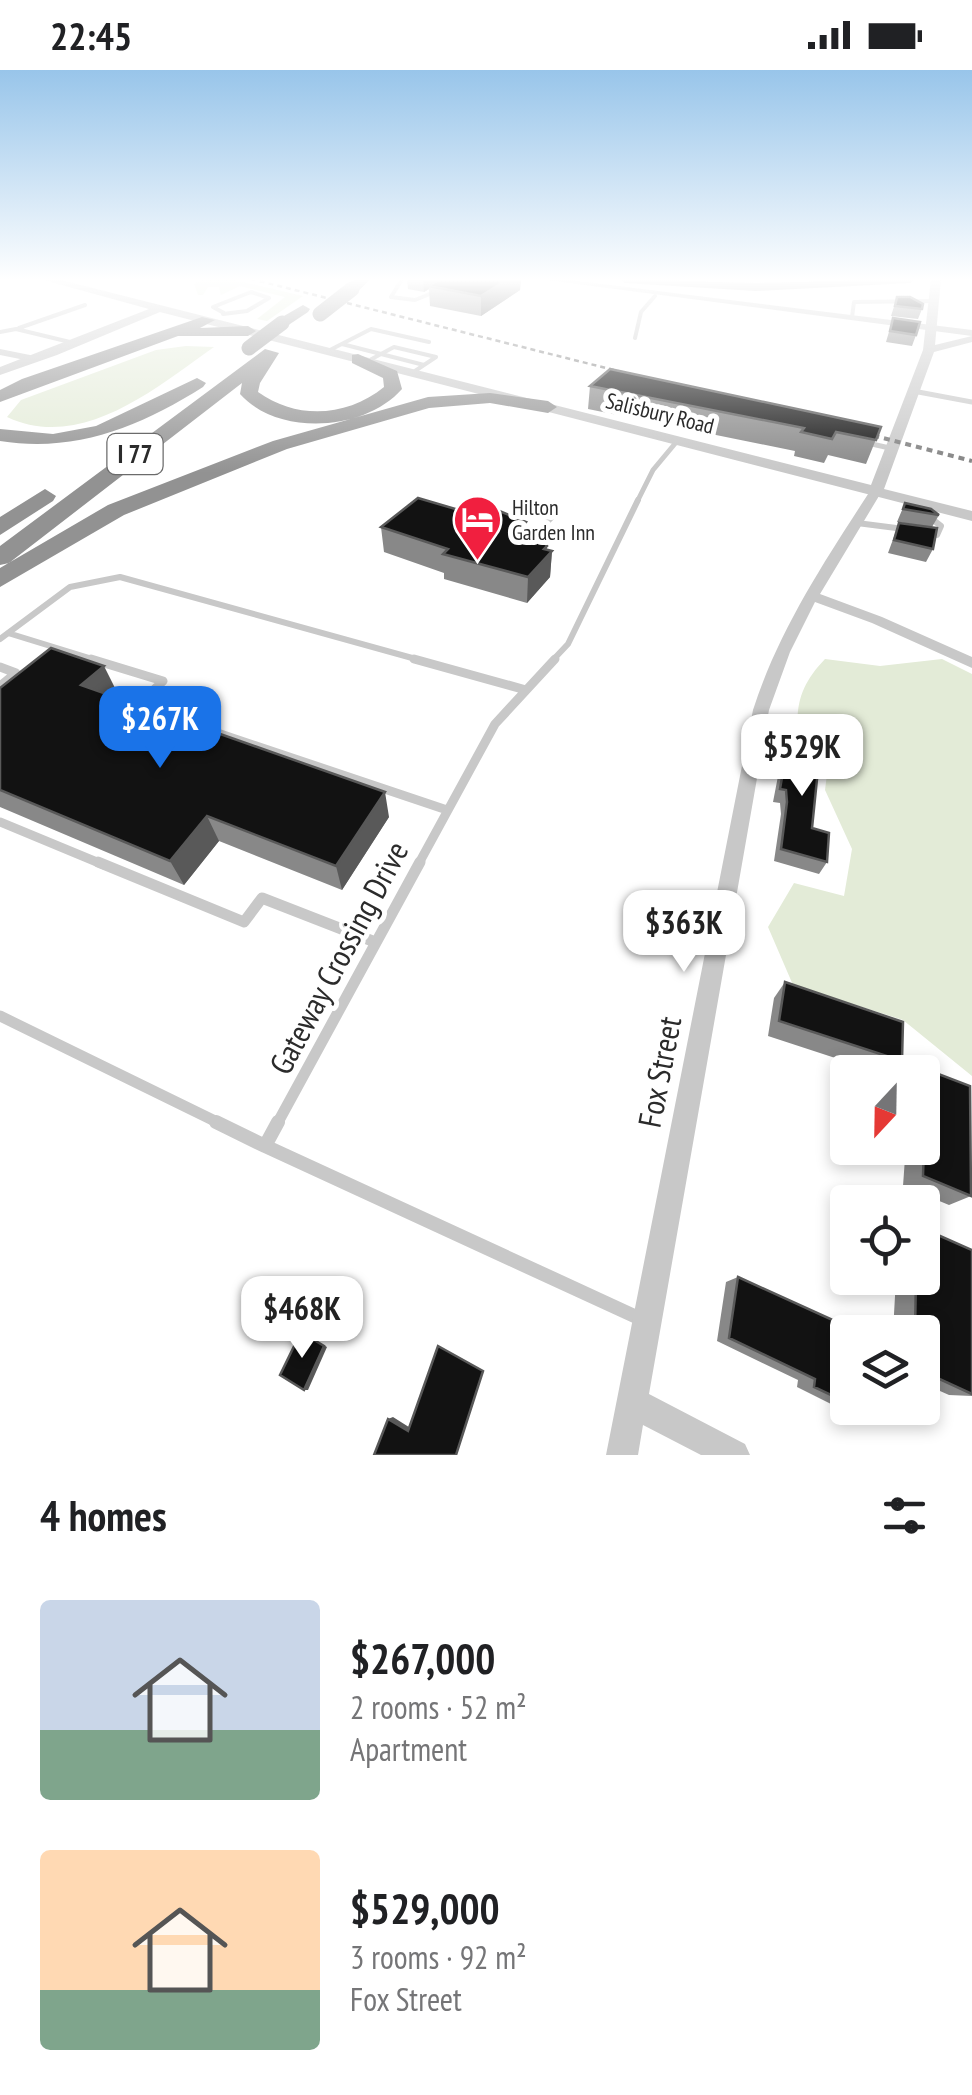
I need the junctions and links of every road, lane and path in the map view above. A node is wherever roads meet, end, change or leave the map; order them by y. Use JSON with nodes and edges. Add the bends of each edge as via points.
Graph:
{"nodes":[{"id":1,"x":77,"y":344,"type":"edge"},
{"id":2,"x":136,"y":344,"type":"edge"},
{"id":3,"x":140,"y":344,"type":"edge"},
{"id":4,"x":244,"y":344,"type":"edge"},
{"id":5,"x":279,"y":344,"type":"edge"},
{"id":6,"x":282,"y":344,"type":"edge"},
{"id":7,"x":342,"y":344,"type":"joint"},
{"id":8,"x":375,"y":344,"type":"edge"},
{"id":9,"x":400,"y":344,"type":"edge"},
{"id":10,"x":930,"y":344,"type":"edge"},
{"id":11,"x":942,"y":344,"type":"edge"},
{"id":12,"x":394,"y":347,"type":"junction"},
{"id":13,"x":929,"y":350,"type":"junction"},
{"id":14,"x":328,"y":351,"type":"junction"},
{"id":15,"x":0,"y":352,"type":"edge"},
{"id":16,"x":271,"y":352,"type":"junction"},
{"id":17,"x":381,"y":354,"type":"junction"},
{"id":18,"x":363,"y":356,"type":"junction"},
{"id":19,"x":34,"y":359,"type":"junction"},
{"id":20,"x":230,"y":362,"type":"junction"},
{"id":21,"x":418,"y":369,"type":"junction"},
{"id":22,"x":0,"y":370,"type":"edge"},
{"id":23,"x":446,"y":381,"type":"junction"},
{"id":24,"x":0,"y":387,"type":"edge"},
{"id":25,"x":913,"y":391,"type":"junction"},
{"id":26,"x":0,"y":397,"type":"edge"},
{"id":27,"x":972,"y":402,"type":"edge"},
{"id":28,"x":371,"y":407,"type":"junction"},
{"id":29,"x":548,"y":407,"type":"junction"},
{"id":30,"x":398,"y":410,"type":"junction"},
{"id":31,"x":0,"y":435,"type":"edge"},
{"id":32,"x":846,"y":438,"type":"edge"},
{"id":33,"x":678,"y":440,"type":"junction"},
{"id":34,"x":894,"y":448,"type":"junction"},
{"id":35,"x":876,"y":491,"type":"junction"},
{"id":36,"x":928,"y":504,"type":"junction"},
{"id":37,"x":556,"y":513,"type":"dead end"},
{"id":38,"x":972,"y":516,"type":"edge"},
{"id":39,"x":857,"y":523,"type":"junction"},
{"id":40,"x":0,"y":528,"type":"edge"},
{"id":41,"x":516,"y":534,"type":"edge"},
{"id":42,"x":0,"y":558,"type":"edge"},
{"id":43,"x":0,"y":579,"type":"edge"},
{"id":44,"x":813,"y":596,"type":"junction"},
{"id":45,"x":4,"y":636,"type":"edge"},
{"id":46,"x":972,"y":663,"type":"edge"},
{"id":47,"x":0,"y":667,"type":"edge"},
{"id":48,"x":0,"y":686,"type":"edge"},
{"id":49,"x":526,"y":690,"type":"junction"},
{"id":50,"x":447,"y":810,"type":"junction"},
{"id":51,"x":0,"y":822,"type":"edge"},
{"id":52,"x":376,"y":942,"type":"junction"},
{"id":53,"x":0,"y":1016,"type":"edge"},
{"id":54,"x":265,"y":1146,"type":"junction"},
{"id":55,"x":647,"y":1322,"type":"junction"},
{"id":56,"x":632,"y":1402,"type":"junction"},
{"id":57,"x":622,"y":1455,"type":"edge"},
{"id":58,"x":734,"y":1455,"type":"edge"}],
"edges":[{"from":1,"to":19,"type":"street"},
{"from":2,"to":24,"type":"highway"},
{"from":3,"to":26,"type":"highway"},
{"from":4,"to":20,"type":"highway","number":"I 77"},
{"from":5,"to":14,"type":"street","name":"Salisbury Road"},
{"from":6,"to":16,"type":"highway","number":"I 77","bridge":true},
{"from":7,"to":14,"type":"lane"},
{"from":7,"to":18,"type":"lane"},
{"from":8,"to":18,"type":"lane"},
{"from":9,"to":12,"type":"lane"},
{"from":10,"to":13,"type":"street"},
{"from":11,"to":13,"type":"street"},
{"from":12,"to":17,"type":"lane"},
{"from":12,"to":21,"type":"lane","via":[[436,357]]},
{"from":13,"to":25,"type":"street"},
{"from":14,"to":18,"type":"street","name":"Salisbury Road"},
{"from":15,"to":19,"type":"street"},
{"from":16,"to":28,"type":"highway","via":[[250,383],[249,394],[259,404],[304,416]]},
{"from":16,"to":42,"type":"highway","number":"I 77"},
{"from":17,"to":18,"type":"lane"},
{"from":17,"to":18,"type":"lane"},
{"from":17,"to":21,"type":"lane"},
{"from":18,"to":21,"type":"street","name":"Salisbury Road"},
{"from":18,"to":28,"type":"highway","via":[[395,382]]},
{"from":19,"to":22,"type":"street"},
{"from":20,"to":31,"type":"highway","via":[[109,430],[50,441]]},
{"from":20,"to":40,"type":"highway","number":"I 77"},
{"from":21,"to":23,"type":"street","name":"Salisbury Road"},
{"from":23,"to":28,"type":"highway"},
{"from":23,"to":29,"type":"street","name":"Salisbury Road"},
{"from":23,"to":30,"type":"highway"},
{"from":25,"to":27,"type":"lane"},
{"from":25,"to":34,"type":"street"},
{"from":29,"to":30,"type":"highway","via":[[490,398]]},
{"from":29,"to":33,"type":"street","name":"Salisbury Road"},
{"from":30,"to":43,"type":"highway","via":[[133,502]]},
{"from":32,"to":34,"type":"lane"},
{"from":33,"to":35,"type":"street","name":"Salisbury Road"},
{"from":33,"to":49,"type":"lane","name":"Gateway Crossing Drive","via":[[653,470],[568,644]]},
{"from":34,"to":35,"type":"street"},
{"from":35,"to":36,"type":"street","name":"Salisbury Road"},
{"from":35,"to":39,"type":"street","name":"Fox Street"},
{"from":36,"to":38,"type":"street","name":"Salisbury Road"},
{"from":36,"to":39,"type":"lane","via":[[938,535]]},
{"from":37,"to":41,"type":"lane","via":[[536,533]]},
{"from":39,"to":44,"type":"street","name":"Fox Street"},
{"from":44,"to":46,"type":"street"},
{"from":44,"to":55,"type":"street","name":"Fox Street","via":[[772,668],[761,710]]},
{"from":45,"to":49,"type":"lane","via":[[70,587],[120,577]]},
{"from":45,"to":50,"type":"lane","via":[[164,681],[138,706]]},
{"from":47,"to":48,"type":"lane","via":[[16,672]]},
{"from":49,"to":50,"type":"lane","name":"Gateway Crossing Drive","via":[[502,713]]},
{"from":50,"to":52,"type":"lane","name":"Gateway Crossing Drive"},
{"from":51,"to":52,"type":"lane","via":[[244,922],[262,898]]},
{"from":52,"to":54,"type":"lane","name":"Gateway Crossing Drive"},
{"from":53,"to":54,"type":"lane"},
{"from":54,"to":55,"type":"lane"},
{"from":55,"to":56,"type":"street","name":"Fox Street"},
{"from":56,"to":57,"type":"street","name":"Fox Street"},
{"from":56,"to":58,"type":"street"}]}
